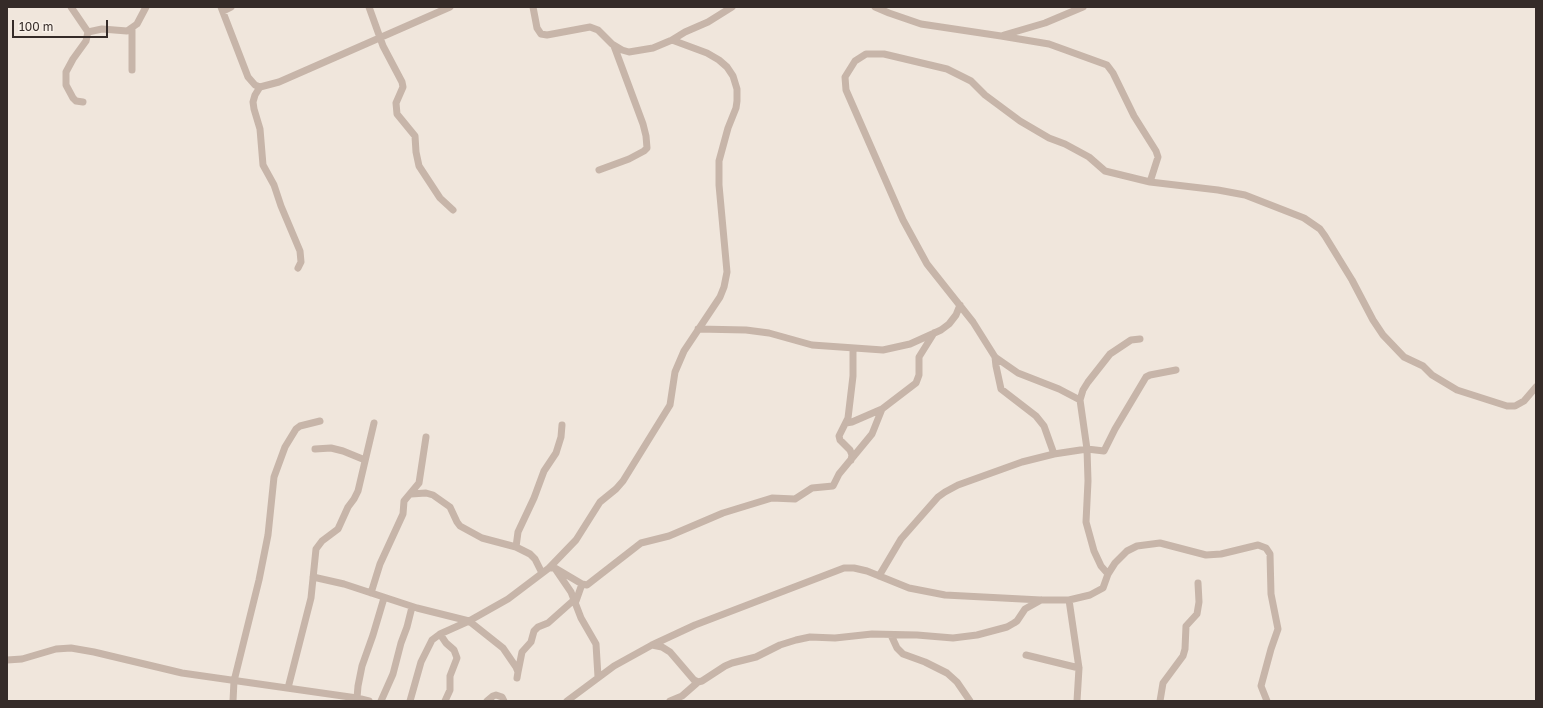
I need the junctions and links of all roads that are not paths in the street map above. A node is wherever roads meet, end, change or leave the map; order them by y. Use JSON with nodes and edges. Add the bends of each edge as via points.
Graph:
{"nodes":[{"id":1,"x":71,"y":7,"type":"edge"},
{"id":2,"x":146,"y":7,"type":"edge"},
{"id":3,"x":231,"y":7,"type":"edge"},
{"id":4,"x":369,"y":7,"type":"edge"},
{"id":5,"x":450,"y":7,"type":"edge"},
{"id":6,"x":533,"y":7,"type":"edge"},
{"id":7,"x":732,"y":7,"type":"edge"},
{"id":8,"x":874,"y":7,"type":"edge"},
{"id":9,"x":1083,"y":7,"type":"edge"},
{"id":10,"x":222,"y":9,"type":"edge"},
{"id":11,"x":132,"y":28,"type":"junction"},
{"id":12,"x":88,"y":32,"type":"junction"},
{"id":13,"x":1001,"y":36,"type":"junction"},
{"id":14,"x":380,"y":38,"type":"junction"},
{"id":15,"x":672,"y":40,"type":"junction"},
{"id":16,"x":614,"y":46,"type":"junction"},
{"id":17,"x":132,"y":70,"type":"dead end"},
{"id":18,"x":260,"y":87,"type":"junction"},
{"id":19,"x":84,"y":102,"type":"dead end"},
{"id":20,"x":599,"y":170,"type":"dead end"},
{"id":21,"x":1150,"y":182,"type":"junction"},
{"id":22,"x":453,"y":210,"type":"dead end"},
{"id":23,"x":298,"y":268,"type":"dead end"},
{"id":24,"x":960,"y":305,"type":"junction"},
{"id":25,"x":698,"y":329,"type":"junction"},
{"id":26,"x":934,"y":333,"type":"junction"},
{"id":27,"x":1140,"y":340,"type":"dead end"},
{"id":28,"x":853,"y":349,"type":"junction"},
{"id":29,"x":995,"y":357,"type":"junction"},
{"id":30,"x":1176,"y":370,"type":"dead end"},
{"id":31,"x":1536,"y":387,"type":"edge"},
{"id":32,"x":1080,"y":400,"type":"junction"},
{"id":33,"x":882,"y":408,"type":"junction"},
{"id":34,"x":320,"y":421,"type":"dead end"},
{"id":35,"x":374,"y":423,"type":"dead end"},
{"id":36,"x":846,"y":423,"type":"junction"},
{"id":37,"x":562,"y":426,"type":"dead end"},
{"id":38,"x":426,"y":437,"type":"dead end"},
{"id":39,"x":315,"y":449,"type":"dead end"},
{"id":40,"x":1087,"y":449,"type":"junction"},
{"id":41,"x":1054,"y":454,"type":"junction"},
{"id":42,"x":365,"y":460,"type":"junction"},
{"id":43,"x":851,"y":460,"type":"junction"},
{"id":44,"x":410,"y":494,"type":"junction"},
{"id":45,"x":516,"y":547,"type":"junction"},
{"id":46,"x":552,"y":568,"type":"junction"},
{"id":47,"x":542,"y":573,"type":"junction"},
{"id":48,"x":1108,"y":574,"type":"junction"},
{"id":49,"x":879,"y":576,"type":"junction"},
{"id":50,"x":313,"y":577,"type":"junction"},
{"id":51,"x":1198,"y":583,"type":"dead end"},
{"id":52,"x":582,"y":584,"type":"junction"},
{"id":53,"x":371,"y":593,"type":"junction"},
{"id":54,"x":384,"y":598,"type":"junction"},
{"id":55,"x":575,"y":600,"type":"junction"},
{"id":56,"x":1041,"y":600,"type":"junction"},
{"id":57,"x":1069,"y":600,"type":"junction"},
{"id":58,"x":412,"y":607,"type":"junction"},
{"id":59,"x":469,"y":621,"type":"junction"},
{"id":60,"x":440,"y":634,"type":"junction"},
{"id":61,"x":891,"y":635,"type":"junction"},
{"id":62,"x":652,"y":645,"type":"junction"},
{"id":63,"x":1026,"y":655,"type":"dead end"},
{"id":64,"x":7,"y":660,"type":"edge"},
{"id":65,"x":1079,"y":668,"type":"junction"},
{"id":66,"x":598,"y":677,"type":"junction"},
{"id":67,"x":234,"y":681,"type":"junction"},
{"id":68,"x":698,"y":682,"type":"junction"},
{"id":69,"x":288,"y":688,"type":"junction"},
{"id":70,"x":357,"y":698,"type":"junction"},
{"id":71,"x":233,"y":701,"type":"edge"},
{"id":72,"x":369,"y":701,"type":"edge"},
{"id":73,"x":381,"y":701,"type":"edge"},
{"id":74,"x":410,"y":701,"type":"edge"},
{"id":75,"x":445,"y":701,"type":"edge"},
{"id":76,"x":487,"y":701,"type":"edge"},
{"id":77,"x":504,"y":701,"type":"edge"},
{"id":78,"x":567,"y":701,"type":"edge"},
{"id":79,"x":670,"y":701,"type":"edge"},
{"id":80,"x":970,"y":701,"type":"edge"},
{"id":81,"x":1077,"y":701,"type":"edge"},
{"id":82,"x":1160,"y":701,"type":"edge"},
{"id":83,"x":1267,"y":701,"type":"edge"}],
"edges":[{"from":1,"to":12,"type":"street"},
{"from":2,"to":11,"type":"street","via":[[140,22]]},
{"from":3,"to":10,"type":"street"},
{"from":4,"to":14,"type":"street"},
{"from":5,"to":14,"type":"street"},
{"from":6,"to":16,"type":"street","via":[[537,28],[541,34],[590,27],[598,30]]},
{"from":7,"to":15,"type":"street"},
{"from":8,"to":13,"type":"street","via":[[921,24]]},
{"from":9,"to":13,"type":"street","via":[[1045,23]]},
{"from":10,"to":18,"type":"street","via":[[248,77]]},
{"from":11,"to":12,"type":"street","via":[[127,31],[110,29]]},
{"from":11,"to":17,"type":"street"},
{"from":12,"to":19,"type":"street","via":[[86,41],[66,72],[66,85],[71,96],[76,101]]},
{"from":13,"to":21,"type":"street","via":[[1049,44],[1107,65],[1158,157]]},
{"from":14,"to":18,"type":"street","via":[[280,82]]},
{"from":14,"to":22,"type":"street","via":[[402,82],[403,87],[396,109],[415,136],[419,166],[440,198]]},
{"from":15,"to":16,"type":"street","via":[[638,52],[629,52]]},
{"from":15,"to":25,"type":"street","via":[[719,60],[733,76],[737,90],[736,108],[719,161],[727,279],[720,297]]},
{"from":16,"to":20,"type":"street","via":[[643,124],[646,148],[629,159]]},
{"from":18,"to":23,"type":"street","via":[[253,102],[260,129],[264,165],[301,256]]},
{"from":21,"to":24,"type":"street","via":[[1105,171],[1089,157],[1020,121],[970,81],[947,69],[884,54],[866,54],[855,61],[845,77],[846,90],[892,199],[928,264]]},
{"from":21,"to":31,"type":"street","via":[[1245,195],[1312,223],[1325,236],[1382,335],[1404,357],[1423,366],[1443,383],[1508,406],[1515,406],[1524,400]]},
{"from":24,"to":26,"type":"street","via":[[949,324]]},
{"from":24,"to":29,"type":"street"},
{"from":25,"to":28,"type":"street","via":[[746,330],[769,333],[812,345]]},
{"from":25,"to":46,"type":"street","via":[[677,365],[670,405],[654,432],[623,481],[600,502],[576,540]]},
{"from":26,"to":28,"type":"street","via":[[893,349]]},
{"from":26,"to":33,"type":"street","via":[[919,357],[919,376],[916,383]]},
{"from":27,"to":32,"type":"street","via":[[1131,340],[1110,354],[1082,390]]},
{"from":28,"to":36,"type":"street","via":[[853,376]]},
{"from":29,"to":32,"type":"street","via":[[1018,373]]},
{"from":29,"to":41,"type":"street","via":[[1001,389],[1036,416],[1044,426]]},
{"from":30,"to":40,"type":"street","via":[[1146,377],[1105,451]]},
{"from":32,"to":40,"type":"street"},
{"from":33,"to":36,"type":"street"},
{"from":33,"to":43,"type":"street","via":[[872,434]]},
{"from":34,"to":67,"type":"street","via":[[296,429],[285,447],[274,477],[268,534],[259,580]]},
{"from":35,"to":42,"type":"street"},
{"from":36,"to":43,"type":"street","via":[[839,438],[850,450]]},
{"from":37,"to":45,"type":"street","via":[[556,452],[544,471],[520,528]]},
{"from":38,"to":44,"type":"street","via":[[418,483]]},
{"from":39,"to":42,"type":"street","via":[[343,450]]},
{"from":40,"to":41,"type":"street"},
{"from":40,"to":48,"type":"street","via":[[1086,522],[1094,550]]},
{"from":41,"to":49,"type":"street","via":[[1009,466],[945,492],[901,539]]},
{"from":42,"to":50,"type":"street","via":[[358,491],[338,529],[322,541],[316,550]]},
{"from":43,"to":52,"type":"street","via":[[833,486],[812,488],[795,498],[772,498],[669,536],[641,543],[592,582]]},
{"from":44,"to":45,"type":"street","via":[[433,495],[450,507],[460,526],[478,537]]},
{"from":44,"to":53,"type":"street","via":[[404,501],[403,514],[380,564]]},
{"from":45,"to":47,"type":"street","via":[[535,559]]},
{"from":46,"to":47,"type":"street"},
{"from":46,"to":52,"type":"street"},
{"from":46,"to":55,"type":"street"},
{"from":47,"to":59,"type":"street","via":[[519,592]]},
{"from":48,"to":57,"type":"street","via":[[1103,588]]},
{"from":48,"to":83,"type":"street","via":[[1120,557],[1137,546],[1160,543],[1213,555],[1258,545],[1266,548],[1270,554],[1271,594],[1278,629],[1262,686]]},
{"from":49,"to":56,"type":"street","via":[[909,588],[931,593]]},
{"from":49,"to":62,"type":"street","via":[[854,568],[844,568],[725,612]]},
{"from":50,"to":53,"type":"street","via":[[329,579]]},
{"from":50,"to":69,"type":"street","via":[[308,611]]},
{"from":51,"to":82,"type":"street","via":[[1199,602],[1196,614],[1186,626],[1183,656],[1163,683]]},
{"from":52,"to":55,"type":"street"},
{"from":53,"to":54,"type":"street"},
{"from":54,"to":58,"type":"street"},
{"from":54,"to":70,"type":"street","via":[[359,675]]},
{"from":55,"to":59,"type":"street","via":[[548,623],[534,631],[531,642],[522,652],[517,675],[503,648]]},
{"from":55,"to":66,"type":"street","via":[[581,618],[596,644]]},
{"from":56,"to":57,"type":"street"},
{"from":56,"to":61,"type":"street","via":[[1025,609],[1017,621],[1007,627],[976,635],[953,638]]},
{"from":57,"to":65,"type":"street"},
{"from":58,"to":59,"type":"street"},
{"from":58,"to":73,"type":"street","via":[[393,674]]},
{"from":59,"to":60,"type":"street"},
{"from":60,"to":74,"type":"street","via":[[432,640],[421,662]]},
{"from":60,"to":75,"type":"street","via":[[454,650],[457,658]]},
{"from":61,"to":68,"type":"street","via":[[796,640],[756,657],[725,666],[706,680]]},
{"from":61,"to":80,"type":"street","via":[[903,654],[947,673],[957,682]]},
{"from":62,"to":66,"type":"street"},
{"from":62,"to":68,"type":"street","via":[[670,652]]},
{"from":63,"to":65,"type":"street"},
{"from":64,"to":67,"type":"street","via":[[71,648],[182,673]]},
{"from":65,"to":81,"type":"street"},
{"from":66,"to":78,"type":"street"},
{"from":67,"to":69,"type":"street"},
{"from":67,"to":71,"type":"street"},
{"from":68,"to":79,"type":"street","via":[[682,696]]},
{"from":69,"to":70,"type":"street"},
{"from":70,"to":72,"type":"street"},
{"from":76,"to":77,"type":"street","via":[[496,695]]}]}
